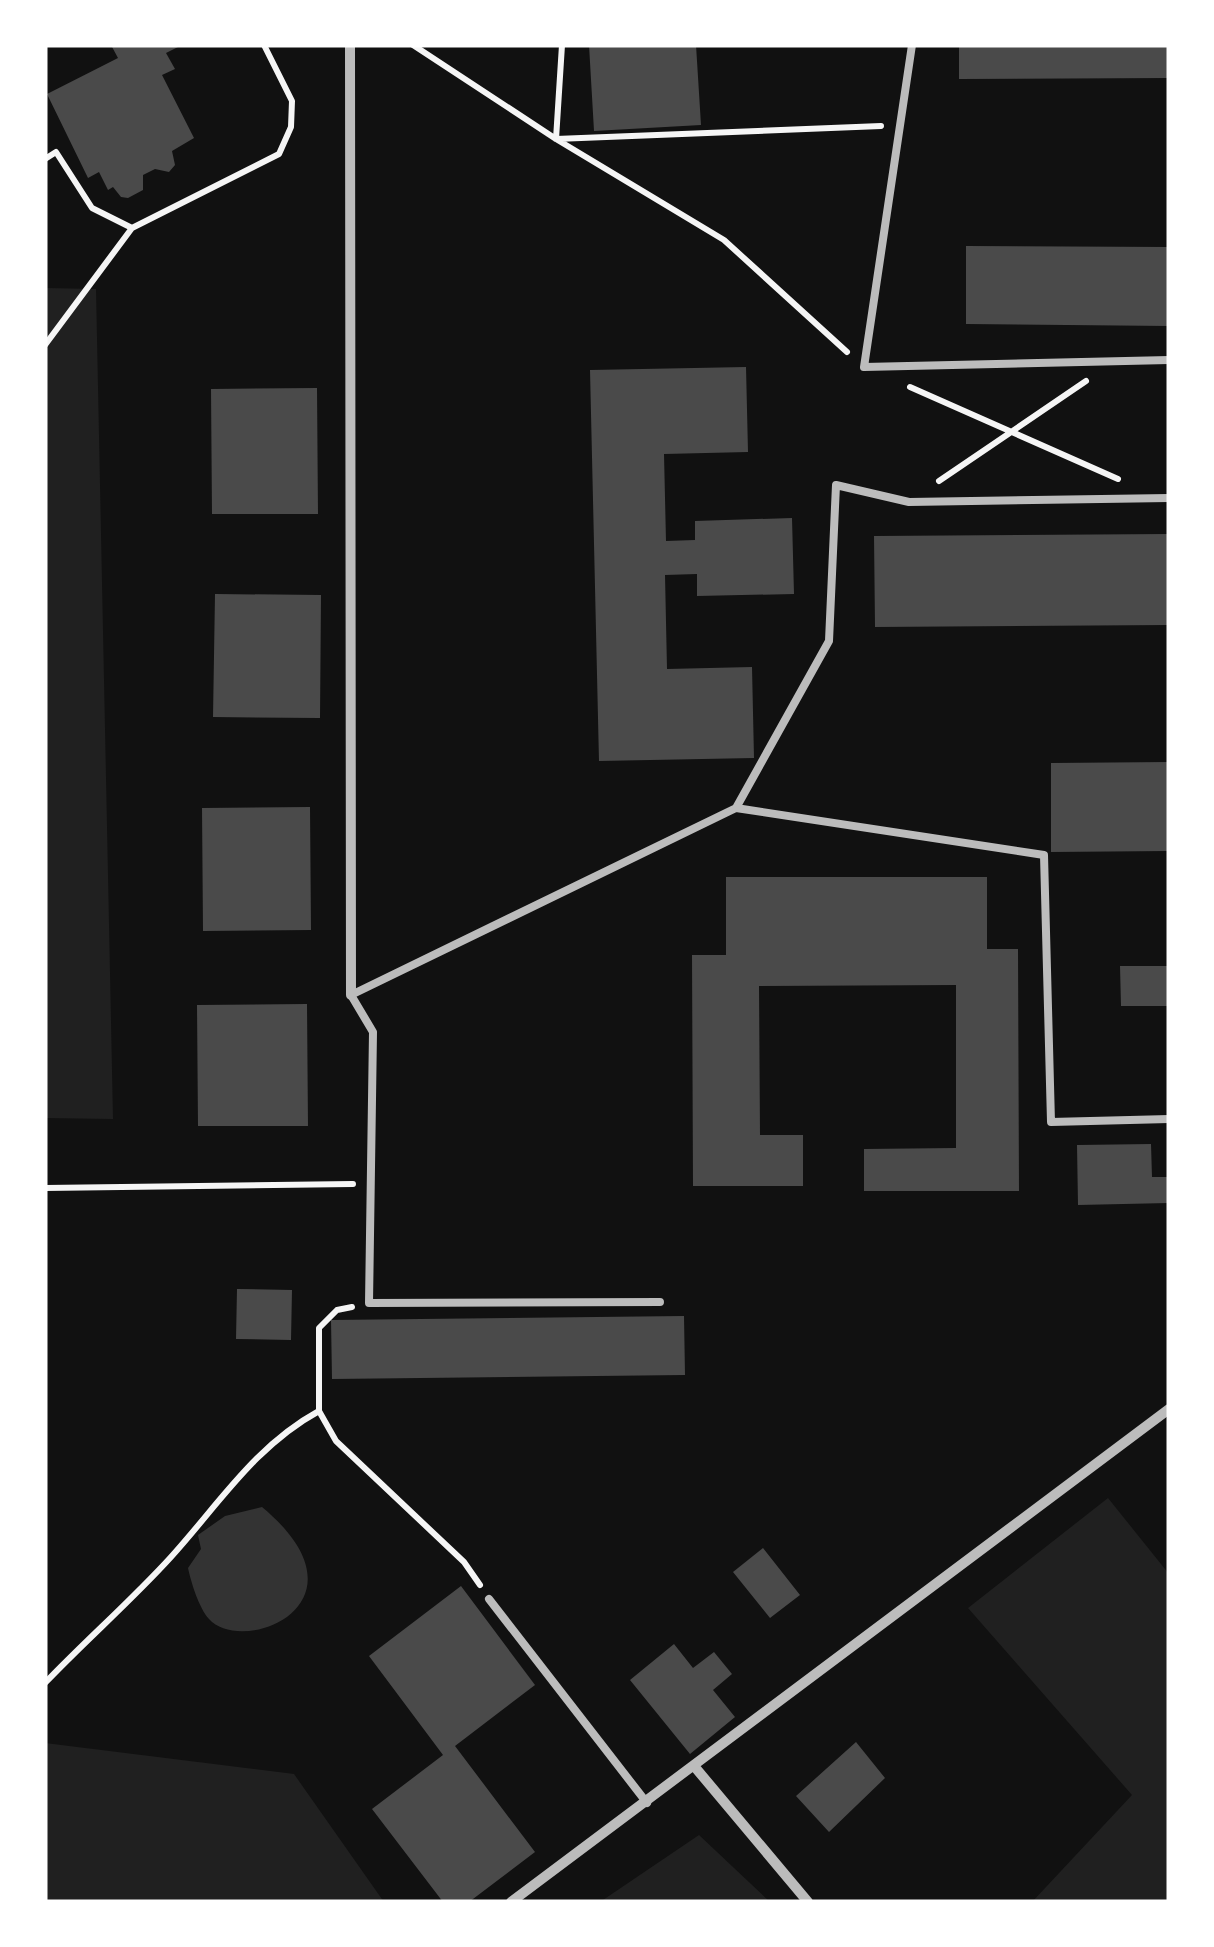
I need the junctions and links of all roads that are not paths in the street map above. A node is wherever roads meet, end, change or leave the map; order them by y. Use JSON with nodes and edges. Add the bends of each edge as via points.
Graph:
{"nodes":[{"id":1,"x":350,"y":45,"type":"edge"},
{"id":2,"x":912,"y":45,"type":"edge"},
{"id":3,"x":1169,"y":360,"type":"edge"},
{"id":4,"x":1165,"y":499,"type":"edge"},
{"id":5,"x":736,"y":808,"type":"junction"},
{"id":6,"x":350,"y":996,"type":"junction"},
{"id":7,"x":1169,"y":1119,"type":"edge"},
{"id":8,"x":660,"y":1302,"type":"dead end"},
{"id":9,"x":1169,"y":1409,"type":"edge"},
{"id":10,"x":489,"y":1599,"type":"road end"},
{"id":11,"x":694,"y":1766,"type":"junction"},
{"id":12,"x":647,"y":1803,"type":"junction"},
{"id":13,"x":511,"y":1902,"type":"edge"},
{"id":14,"x":808,"y":1902,"type":"edge"}],
"edges":[{"from":1,"to":6,"type":"street"},
{"from":2,"to":3,"type":"lane","via":[[864,367]]},
{"from":4,"to":5,"type":"lane","via":[[909,502],[836,485],[829,641]]},
{"from":5,"to":6,"type":"lane"},
{"from":5,"to":7,"type":"lane","via":[[1044,856],[1051,1122]]},
{"from":6,"to":8,"type":"lane","via":[[374,1032],[369,1303]]},
{"from":9,"to":11,"type":"street"},
{"from":10,"to":12,"type":"lane"},
{"from":11,"to":12,"type":"street"},
{"from":11,"to":14,"type":"street"},
{"from":12,"to":13,"type":"street"}]}
